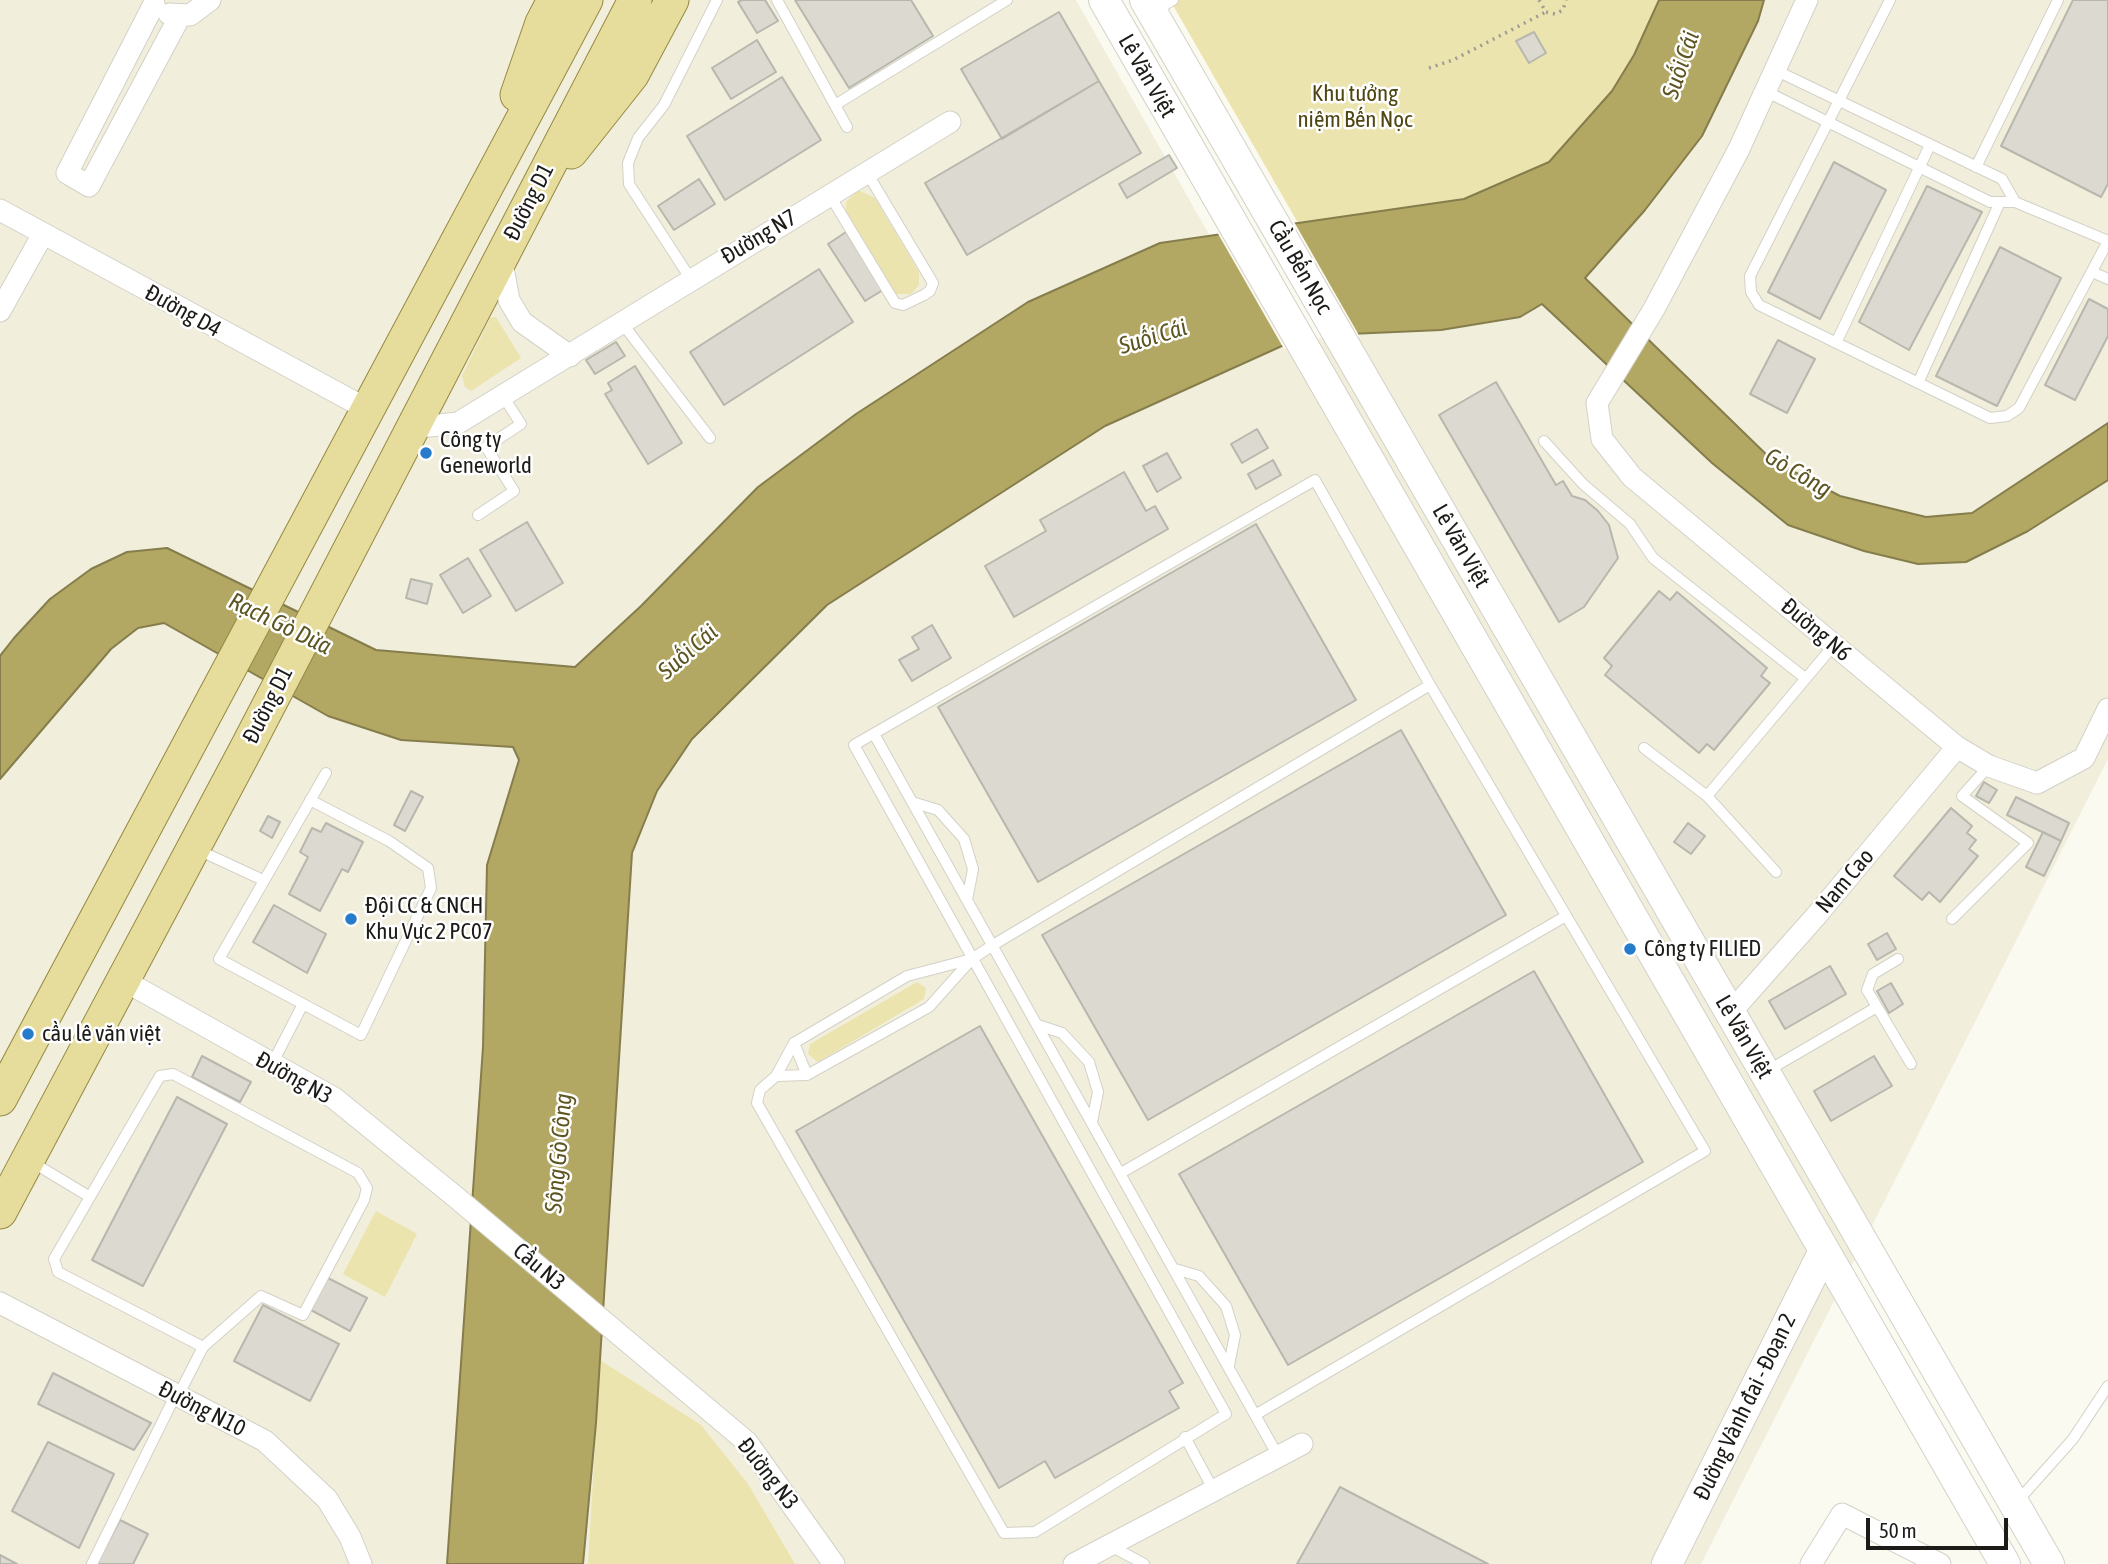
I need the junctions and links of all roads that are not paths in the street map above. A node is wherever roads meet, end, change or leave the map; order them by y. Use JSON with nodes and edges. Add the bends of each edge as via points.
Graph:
{"nodes":[{"id":1,"x":210,"y":0,"type":"edge"},
{"id":2,"x":554,"y":0,"type":"edge"},
{"id":3,"x":586,"y":0,"type":"edge"},
{"id":4,"x":635,"y":0,"type":"edge"},
{"id":5,"x":672,"y":0,"type":"edge"},
{"id":6,"x":717,"y":0,"type":"edge"},
{"id":7,"x":777,"y":0,"type":"edge"},
{"id":8,"x":1007,"y":0,"type":"edge"},
{"id":9,"x":1104,"y":0,"type":"edge"},
{"id":10,"x":1807,"y":0,"type":"edge"},
{"id":11,"x":1890,"y":0,"type":"edge"},
{"id":12,"x":2058,"y":0,"type":"edge"},
{"id":13,"x":152,"y":2,"type":"edge"},
{"id":14,"x":1157,"y":4,"type":"edge"},
{"id":15,"x":180,"y":16,"type":"junction"},
{"id":16,"x":1121,"y":30,"type":"junction"},
{"id":17,"x":1775,"y":70,"type":"junction"},
{"id":18,"x":1765,"y":91,"type":"junction"},
{"id":19,"x":1839,"y":101,"type":"junction"},
{"id":20,"x":835,"y":105,"type":"junction"},
{"id":21,"x":950,"y":122,"type":"dead end"},
{"id":22,"x":1828,"y":122,"type":"junction"},
{"id":23,"x":847,"y":127,"type":"dead end"},
{"id":24,"x":1930,"y":145,"type":"junction"},
{"id":25,"x":1920,"y":167,"type":"junction"},
{"id":26,"x":1976,"y":167,"type":"junction"},
{"id":27,"x":1243,"y":170,"type":"joint"},
{"id":28,"x":866,"y":171,"type":"junction"},
{"id":29,"x":486,"y":187,"type":"junction"},
{"id":30,"x":1212,"y":188,"type":"joint"},
{"id":31,"x":829,"y":194,"type":"junction"},
{"id":32,"x":2015,"y":201,"type":"junction"},
{"id":33,"x":2000,"y":202,"type":"junction"},
{"id":34,"x":528,"y":206,"type":"junction"},
{"id":35,"x":0,"y":211,"type":"edge"},
{"id":36,"x":43,"y":234,"type":"junction"},
{"id":37,"x":2108,"y":241,"type":"edge"},
{"id":38,"x":501,"y":257,"type":"junction"},
{"id":39,"x":2092,"y":272,"type":"junction"},
{"id":40,"x":690,"y":278,"type":"junction"},
{"id":41,"x":2108,"y":279,"type":"edge"},
{"id":42,"x":0,"y":311,"type":"edge"},
{"id":43,"x":622,"y":323,"type":"junction"},
{"id":44,"x":1836,"y":343,"type":"junction"},
{"id":45,"x":570,"y":356,"type":"junction"},
{"id":46,"x":1356,"y":365,"type":"joint"},
{"id":47,"x":1918,"y":383,"type":"junction"},
{"id":48,"x":1324,"y":384,"type":"joint"},
{"id":49,"x":503,"y":396,"type":"junction"},
{"id":50,"x":367,"y":409,"type":"junction"},
{"id":51,"x":410,"y":428,"type":"junction"},
{"id":52,"x":710,"y":438,"type":"dead end"},
{"id":53,"x":1544,"y":441,"type":"dead end"},
{"id":54,"x":478,"y":515,"type":"dead end"},
{"id":55,"x":1834,"y":645,"type":"junction"},
{"id":56,"x":1805,"y":678,"type":"junction"},
{"id":57,"x":1430,"y":685,"type":"junction"},
{"id":58,"x":2108,"y":709,"type":"edge"},
{"id":59,"x":195,"y":719,"type":"junction"},
{"id":60,"x":874,"y":734,"type":"junction"},
{"id":61,"x":1957,"y":747,"type":"junction"},
{"id":62,"x":1644,"y":748,"type":"dead end"},
{"id":63,"x":1989,"y":766,"type":"junction"},
{"id":64,"x":326,"y":773,"type":"dead end"},
{"id":65,"x":1707,"y":796,"type":"junction"},
{"id":66,"x":310,"y":800,"type":"junction"},
{"id":67,"x":912,"y":803,"type":"junction"},
{"id":68,"x":193,"y":848,"type":"junction"},
{"id":69,"x":1776,"y":872,"type":"dead end"},
{"id":70,"x":264,"y":880,"type":"junction"},
{"id":71,"x":967,"y":900,"type":"junction"},
{"id":72,"x":1566,"y":916,"type":"junction"},
{"id":73,"x":1952,"y":919,"type":"dead end"},
{"id":74,"x":993,"y":945,"type":"junction"},
{"id":75,"x":972,"y":959,"type":"junction"},
{"id":76,"x":1898,"y":959,"type":"dead end"},
{"id":77,"x":123,"y":980,"type":"junction"},
{"id":78,"x":303,"y":1004,"type":"junction"},
{"id":79,"x":1877,"y":1007,"type":"junction"},
{"id":80,"x":1730,"y":1013,"type":"junction"},
{"id":81,"x":1038,"y":1025,"type":"junction"},
{"id":82,"x":794,"y":1043,"type":"junction"},
{"id":83,"x":1706,"y":1046,"type":"junction"},
{"id":84,"x":1911,"y":1064,"type":"dead end"},
{"id":85,"x":0,"y":1065,"type":"edge"},
{"id":86,"x":271,"y":1066,"type":"junction"},
{"id":87,"x":1764,"y":1072,"type":"junction"},
{"id":88,"x":807,"y":1075,"type":"junction"},
{"id":89,"x":776,"y":1076,"type":"junction"},
{"id":90,"x":0,"y":1099,"type":"edge"},
{"id":91,"x":1092,"y":1122,"type":"junction"},
{"id":92,"x":27,"y":1159,"type":"junction"},
{"id":93,"x":1121,"y":1173,"type":"junction"},
{"id":94,"x":452,"y":1194,"type":"joint"},
{"id":95,"x":90,"y":1197,"type":"junction"},
{"id":96,"x":0,"y":1212,"type":"edge"},
{"id":97,"x":1824,"y":1251,"type":"junction"},
{"id":98,"x":1175,"y":1269,"type":"junction"},
{"id":99,"x":0,"y":1303,"type":"edge"},
{"id":100,"x":626,"y":1339,"type":"joint"},
{"id":101,"x":203,"y":1347,"type":"junction"},
{"id":102,"x":1229,"y":1365,"type":"junction"},
{"id":103,"x":2108,"y":1386,"type":"edge"},
{"id":104,"x":176,"y":1397,"type":"junction"},
{"id":105,"x":1255,"y":1415,"type":"junction"},
{"id":106,"x":1185,"y":1437,"type":"junction"},
{"id":107,"x":1302,"y":1444,"type":"dead end"},
{"id":108,"x":1278,"y":1456,"type":"junction"},
{"id":109,"x":1214,"y":1491,"type":"junction"},
{"id":110,"x":2014,"y":1505,"type":"junction"},
{"id":111,"x":1109,"y":1545,"type":"junction"},
{"id":112,"x":1142,"y":1563,"type":"edge"},
{"id":113,"x":92,"y":1564,"type":"edge"},
{"id":114,"x":360,"y":1564,"type":"edge"},
{"id":115,"x":834,"y":1564,"type":"edge"},
{"id":116,"x":1074,"y":1564,"type":"edge"},
{"id":117,"x":1667,"y":1564,"type":"edge"},
{"id":118,"x":1811,"y":1564,"type":"edge"},
{"id":119,"x":1940,"y":1564,"type":"edge"},
{"id":120,"x":2005,"y":1564,"type":"edge"},
{"id":121,"x":2049,"y":1564,"type":"edge"}],
"edges":[{"from":1,"to":15,"type":"street","via":[[199,11]]},
{"from":2,"to":29,"type":"main road"},
{"from":3,"to":29,"type":"main road","name":"Đường D1"},
{"from":4,"to":34,"type":"main road","name":"Đường D1"},
{"from":5,"to":34,"type":"main road","via":[[632,75]]},
{"from":6,"to":40,"type":"lane","via":[[664,106],[638,138],[628,163],[629,184]]},
{"from":7,"to":20,"type":"lane"},
{"from":8,"to":20,"type":"lane"},
{"from":9,"to":16,"type":"main road","name":"Lê Văn Việt"},
{"from":10,"to":17,"type":"street"},
{"from":11,"to":19,"type":"lane"},
{"from":12,"to":26,"type":"lane"},
{"from":13,"to":15,"type":"street","via":[[170,15]]},
{"from":13,"to":15,"type":"street","via":[[67,173],[89,186]]},
{"from":14,"to":16,"type":"main road"},
{"from":14,"to":27,"type":"main road","name":"Lê Văn Việt"},
{"from":16,"to":30,"type":"main road","name":"Lê Văn Việt"},
{"from":17,"to":18,"type":"street"},
{"from":17,"to":19,"type":"lane"},
{"from":18,"to":22,"type":"lane"},
{"from":18,"to":55,"type":"street","name":"Đường N6","via":[[1654,309],[1597,403],[1602,439],[1632,477]]},
{"from":19,"to":22,"type":"lane"},
{"from":19,"to":24,"type":"lane"},
{"from":20,"to":23,"type":"lane"},
{"from":21,"to":28,"type":"street","name":"Đường N7"},
{"from":22,"to":25,"type":"lane"},
{"from":22,"to":44,"type":"lane","via":[[1750,276],[1751,292],[1759,305]]},
{"from":24,"to":25,"type":"lane"},
{"from":24,"to":26,"type":"lane"},
{"from":25,"to":33,"type":"lane","via":[[1990,202]]},
{"from":25,"to":44,"type":"lane"},
{"from":26,"to":32,"type":"lane","via":[[2002,179]]},
{"from":27,"to":46,"type":"main road","name":"Cầu Bến Nọc"},
{"from":28,"to":31,"type":"street","name":"Đường N7"},
{"from":28,"to":31,"type":"lane","via":[[933,282],[924,295],[903,305],[895,303]]},
{"from":29,"to":50,"type":"main road","name":"Đường D1"},
{"from":30,"to":48,"type":"main road","name":"Cầu Bến Nọc"},
{"from":31,"to":40,"type":"street","name":"Đường N7"},
{"from":32,"to":33,"type":"lane"},
{"from":32,"to":37,"type":"lane"},
{"from":33,"to":47,"type":"lane"},
{"from":34,"to":38,"type":"main road","name":"Đường D1"},
{"from":35,"to":36,"type":"street","name":"Đường D4"},
{"from":36,"to":42,"type":"street"},
{"from":36,"to":50,"type":"street","name":"Đường D4"},
{"from":37,"to":39,"type":"lane"},
{"from":38,"to":45,"type":"street","via":[[509,300],[522,322]]},
{"from":38,"to":51,"type":"main road","name":"Đường D1"},
{"from":39,"to":41,"type":"lane"},
{"from":39,"to":47,"type":"lane","via":[[2019,408],[2007,416],[1990,418]]},
{"from":40,"to":43,"type":"street","name":"Đường N7"},
{"from":43,"to":45,"type":"street","name":"Đường N7"},
{"from":43,"to":52,"type":"lane"},
{"from":44,"to":47,"type":"lane"},
{"from":45,"to":49,"type":"street","name":"Đường N7"},
{"from":46,"to":80,"type":"main road","name":"Lê Văn Việt"},
{"from":48,"to":83,"type":"main road","name":"Lê Văn Việt"},
{"from":49,"to":51,"type":"street","name":"Đường N7","via":[[458,423]]},
{"from":49,"to":54,"type":"lane","via":[[521,424],[486,447],[514,491]]},
{"from":50,"to":59,"type":"main road","name":"Đường D1","via":[[321,500],[293,539]]},
{"from":51,"to":68,"type":"main road","name":"Đường D1"},
{"from":53,"to":56,"type":"lane","via":[[1583,484],[1630,524],[1653,558]]},
{"from":55,"to":56,"type":"lane"},
{"from":55,"to":61,"type":"street","name":"Đường N6"},
{"from":56,"to":65,"type":"lane"},
{"from":57,"to":60,"type":"lane","via":[[1315,480]]},
{"from":57,"to":72,"type":"lane"},
{"from":57,"to":74,"type":"lane"},
{"from":58,"to":63,"type":"street","name":"Đường N6","via":[[2084,758],[2037,783]]},
{"from":59,"to":85,"type":"main road","name":"Đường D1"},
{"from":59,"to":90,"type":"main road","name":"Đường D1"},
{"from":60,"to":67,"type":"lane"},
{"from":60,"to":75,"type":"lane","via":[[853,745]]},
{"from":61,"to":63,"type":"street","name":"Đường N6"},
{"from":61,"to":80,"type":"street","name":"Nam Cao"},
{"from":62,"to":65,"type":"lane"},
{"from":63,"to":73,"type":"lane","via":[[1962,796],[2028,843]]},
{"from":64,"to":66,"type":"lane"},
{"from":65,"to":69,"type":"lane"},
{"from":66,"to":70,"type":"lane"},
{"from":66,"to":78,"type":"lane","via":[[389,841],[428,868],[431,888],[361,1035]]},
{"from":67,"to":71,"type":"lane"},
{"from":67,"to":71,"type":"lane","via":[[937,810],[964,839],[973,869]]},
{"from":68,"to":70,"type":"lane"},
{"from":68,"to":77,"type":"main road","name":"Đường D1"},
{"from":70,"to":78,"type":"lane","via":[[219,959]]},
{"from":71,"to":74,"type":"lane"},
{"from":72,"to":93,"type":"lane"},
{"from":72,"to":105,"type":"lane","via":[[1705,1150]]},
{"from":74,"to":75,"type":"lane"},
{"from":74,"to":81,"type":"lane"},
{"from":75,"to":82,"type":"lane","via":[[907,976]]},
{"from":75,"to":88,"type":"lane","via":[[929,1007]]},
{"from":75,"to":106,"type":"lane","via":[[1226,1414]]},
{"from":76,"to":79,"type":"lane","via":[[1870,979],[1867,990]]},
{"from":77,"to":86,"type":"street","name":"Đường N3"},
{"from":77,"to":92,"type":"main road","name":"Đường D1"},
{"from":78,"to":86,"type":"lane"},
{"from":79,"to":84,"type":"lane"},
{"from":79,"to":87,"type":"lane"},
{"from":80,"to":83,"type":"main road"},
{"from":80,"to":87,"type":"main road","name":"Lê Văn Việt"},
{"from":81,"to":91,"type":"lane"},
{"from":81,"to":91,"type":"lane","via":[[1062,1033],[1089,1062],[1098,1092]]},
{"from":82,"to":88,"type":"lane"},
{"from":82,"to":89,"type":"lane"},
{"from":83,"to":97,"type":"main road","name":"Lê Văn Việt"},
{"from":86,"to":94,"type":"street","name":"Đường N3","via":[[334,1098]]},
{"from":87,"to":110,"type":"main road","name":"Lê Văn Việt"},
{"from":88,"to":89,"type":"lane"},
{"from":89,"to":106,"type":"lane","via":[[760,1090],[757,1103],[1004,1533],[1035,1532]]},
{"from":91,"to":93,"type":"lane"},
{"from":92,"to":95,"type":"lane"},
{"from":92,"to":96,"type":"main road","name":"Đường D1"},
{"from":93,"to":98,"type":"lane"},
{"from":94,"to":100,"type":"street","name":"Cầu N3"},
{"from":95,"to":101,"type":"lane","via":[[54,1259],[58,1272]]},
{"from":95,"to":101,"type":"lane","via":[[160,1076],[173,1074],[358,1173],[367,1188],[364,1200],[303,1315],[261,1296]]},
{"from":97,"to":117,"type":"main road","name":"Đường Vành đai - Đoạn 2"},
{"from":97,"to":120,"type":"main road","name":"Lê Văn Việt"},
{"from":98,"to":102,"type":"lane"},
{"from":98,"to":102,"type":"lane","via":[[1199,1276],[1226,1306],[1235,1335]]},
{"from":99,"to":104,"type":"street","name":"Đường N10"},
{"from":100,"to":115,"type":"street","name":"Đường N3","via":[[747,1442]]},
{"from":101,"to":104,"type":"lane"},
{"from":102,"to":105,"type":"lane"},
{"from":103,"to":110,"type":"lane","via":[[2073,1439]]},
{"from":104,"to":113,"type":"lane"},
{"from":104,"to":114,"type":"street","name":"Đường N10","via":[[265,1441],[327,1499]]},
{"from":105,"to":108,"type":"lane"},
{"from":106,"to":109,"type":"lane"},
{"from":107,"to":108,"type":"street"},
{"from":108,"to":109,"type":"street"},
{"from":109,"to":111,"type":"street"},
{"from":110,"to":121,"type":"main road","name":"Lê Văn Việt"},
{"from":111,"to":112,"type":"lane"},
{"from":111,"to":116,"type":"street"},
{"from":118,"to":119,"type":"street","via":[[1842,1514]]}]}
